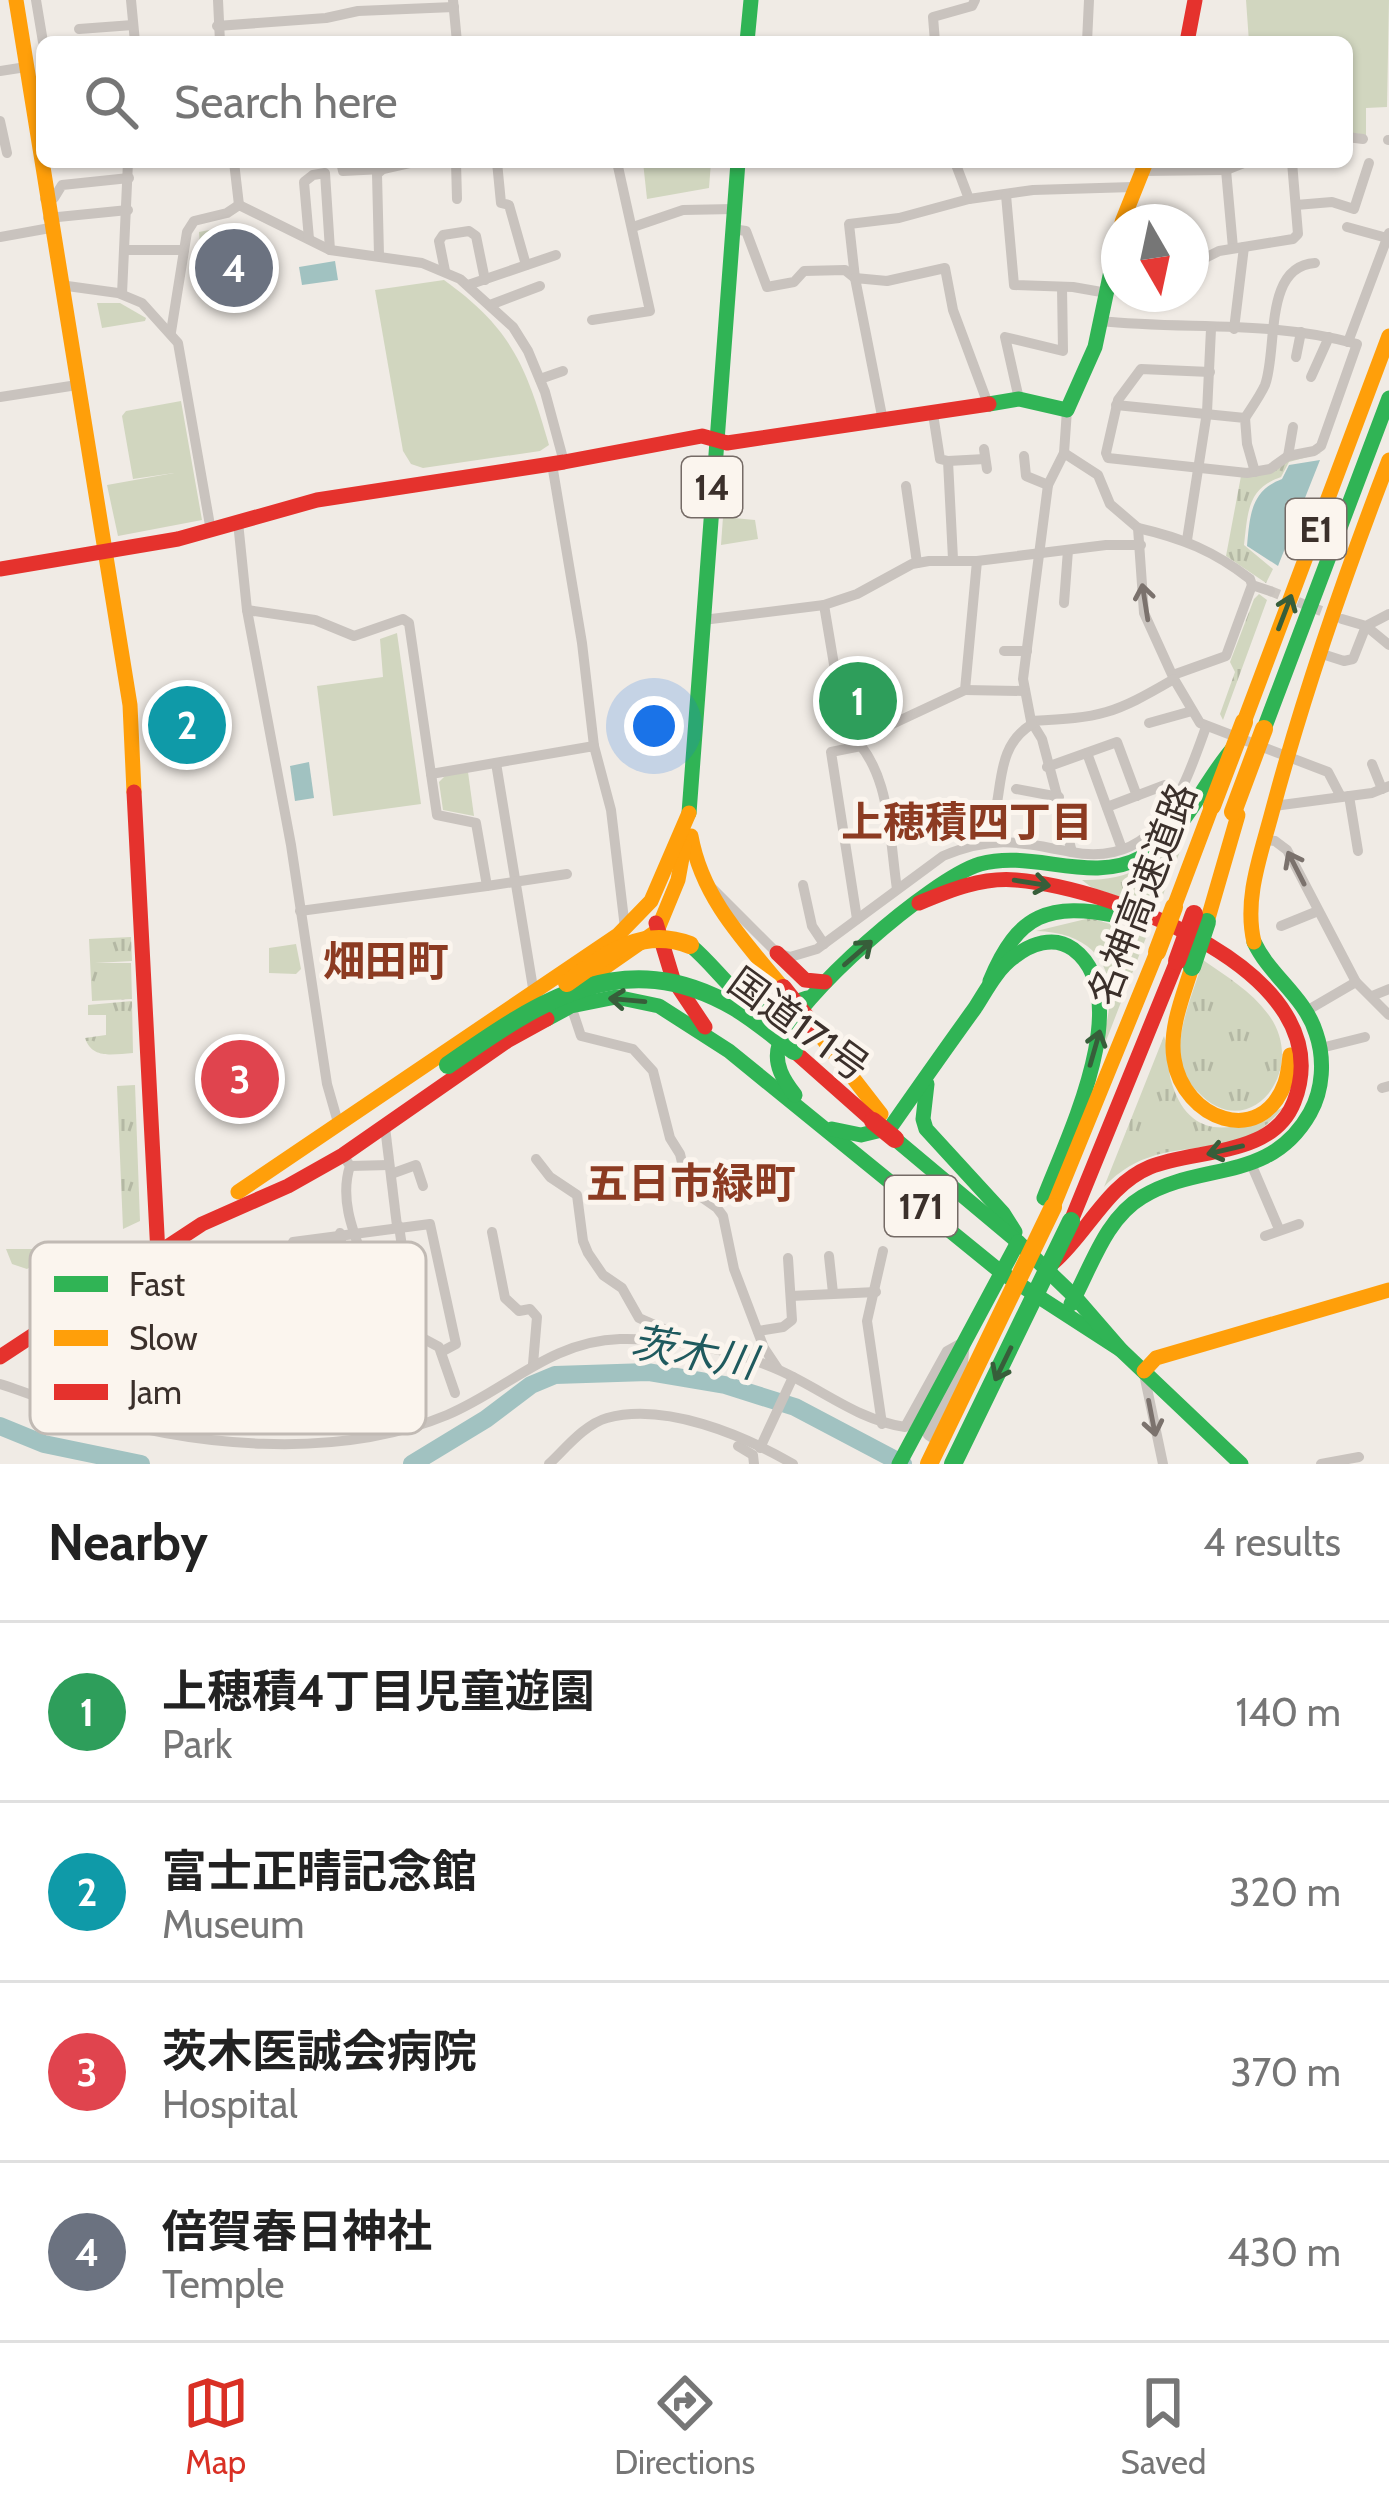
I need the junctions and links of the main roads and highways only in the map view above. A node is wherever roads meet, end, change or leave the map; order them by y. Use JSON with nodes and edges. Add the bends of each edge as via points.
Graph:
{"nodes":[{"id":1,"x":16,"y":0,"type":"edge"},
{"id":2,"x":751,"y":0,"type":"edge"},
{"id":3,"x":1196,"y":0,"type":"edge"},
{"id":4,"x":748,"y":36,"type":"edge"},
{"id":5,"x":1188,"y":36,"type":"edge"},
{"id":6,"x":36,"y":134,"type":"edge"},
{"id":7,"x":41,"y":168,"type":"edge"},
{"id":8,"x":737,"y":168,"type":"edge"},
{"id":9,"x":1140,"y":174,"type":"edge"},
{"id":10,"x":1129,"y":204,"type":"edge"},
{"id":11,"x":1103,"y":312,"type":"edge"},
{"id":12,"x":1389,"y":337,"type":"edge"},
{"id":13,"x":1389,"y":398,"type":"edge"},
{"id":14,"x":715,"y":440,"type":"junction"},
{"id":15,"x":1389,"y":460,"type":"edge"},
{"id":16,"x":106,"y":551,"type":"junction"},
{"id":17,"x":0,"y":569,"type":"edge"},
{"id":18,"x":1205,"y":804,"type":"junction"},
{"id":19,"x":689,"y":812,"type":"junction"},
{"id":20,"x":651,"y":901,"type":"junction"},
{"id":21,"x":919,"y":903,"type":"junction"},
{"id":22,"x":657,"y":931,"type":"junction"},
{"id":23,"x":778,"y":953,"type":"road end"},
{"id":24,"x":1185,"y":964,"type":"junction"},
{"id":25,"x":990,"y":981,"type":"junction"},
{"id":26,"x":818,"y":988,"type":"junction"},
{"id":27,"x":536,"y":998,"type":"junction"},
{"id":28,"x":507,"y":1041,"type":"junction"},
{"id":29,"x":729,"y":1051,"type":"junction"},
{"id":30,"x":929,"y":1074,"type":"junction"},
{"id":31,"x":877,"y":1118,"type":"junction"},
{"id":32,"x":815,"y":1119,"type":"junction"},
{"id":33,"x":238,"y":1192,"type":"junction"},
{"id":34,"x":1048,"y":1202,"type":"junction"},
{"id":35,"x":202,"y":1224,"type":"junction"},
{"id":36,"x":1077,"y":1226,"type":"junction"},
{"id":37,"x":157,"y":1242,"type":"edge"},
{"id":38,"x":176,"y":1242,"type":"edge"},
{"id":39,"x":1018,"y":1242,"type":"junction"},
{"id":40,"x":1002,"y":1273,"type":"junction"},
{"id":41,"x":1389,"y":1290,"type":"edge"},
{"id":42,"x":1076,"y":1297,"type":"junction"},
{"id":43,"x":1064,"y":1317,"type":"junction"},
{"id":44,"x":30,"y":1337,"type":"edge"},
{"id":45,"x":1121,"y":1350,"type":"junction"},
{"id":46,"x":0,"y":1357,"type":"edge"},
{"id":47,"x":1144,"y":1371,"type":"junction"},
{"id":48,"x":899,"y":1464,"type":"edge"},
{"id":49,"x":928,"y":1464,"type":"edge"},
{"id":50,"x":953,"y":1464,"type":"edge"},
{"id":51,"x":1241,"y":1464,"type":"edge"}],
"edges":[{"from":1,"to":6,"type":"main road"},
{"from":2,"to":4,"type":"main road"},
{"from":3,"to":5,"type":"main road"},
{"from":7,"to":16,"type":"main road"},
{"from":8,"to":14,"type":"main road","number":"14"},
{"from":9,"to":10,"type":"main road"},
{"from":11,"to":14,"type":"main road","via":[[1066,410],[1019,399]]},
{"from":18,"to":12,"type":"main road","name":"名神高速道路","number":"E1","one_way":true,"bridge":true,"via":[[1235,746]]},
{"from":13,"to":24,"type":"main road","name":"名神高速道路","number":"E1","bridge":true},
{"from":14,"to":16,"type":"main road","via":[[317,500]]},
{"from":14,"to":19,"type":"main road","number":"14"},
{"from":15,"to":42,"type":"main road","via":[[1287,754],[1250,912],[1261,959],[1308,1010],[1321,1048],[1318,1098],[1288,1145],[1252,1166],[1162,1186],[1139,1199],[1111,1230]]},
{"from":16,"to":17,"type":"main road"},
{"from":16,"to":37,"type":"main road","via":[[131,728]]},
{"from":18,"to":21,"type":"main road","via":[[1127,864],[1094,871],[982,863]]},
{"from":18,"to":34,"type":"main road","name":"名神高速道路","number":"E1","bridge":true,"via":[[1174,907]]},
{"from":19,"to":20,"type":"main road"},
{"from":19,"to":22,"type":"main road","via":[[678,880]]},
{"from":19,"to":31,"type":"main road","bridge":true,"via":[[709,894]]},
{"from":20,"to":22,"type":"main road"},
{"from":20,"to":27,"type":"main road"},
{"from":26,"to":21,"type":"main road","one_way":true},
{"from":21,"to":36,"type":"main road","one_way":true,"via":[[996,880],[1112,902],[1244,968],[1294,1025],[1300,1087],[1280,1123],[1239,1148],[1133,1175]]},
{"from":22,"to":28,"type":"main road"},
{"from":22,"to":29,"type":"main road","via":[[682,1000]]},
{"from":23,"to":26,"type":"main road"},
{"from":24,"to":25,"type":"main road","via":[[1173,1048],[1182,1091],[1214,1118],[1257,1116],[1286,1087],[1288,1040],[1263,997],[1206,955],[1120,916],[1067,909],[1012,934]]},
{"from":24,"to":36,"type":"main road","name":"名神高速道路"},
{"from":25,"to":30,"type":"main road"},
{"from":34,"to":25,"type":"main road","one_way":true,"via":[[1101,1027],[1102,991],[1089,962],[1052,942],[1029,945]]},
{"from":26,"to":27,"type":"main road","bridge":true,"via":[[769,1010],[752,1004],[690,945],[663,936],[630,942]]},
{"from":26,"to":32,"type":"main road","via":[[777,1055],[787,1085]]},
{"from":27,"to":31,"type":"main road","name":"国道171号","number":"171","bridge":true,"via":[[595,980],[678,983],[728,1004]]},
{"from":27,"to":33,"type":"main road"},
{"from":27,"to":33,"type":"main road","name":"国道171号","number":"171","bridge":true,"via":[[324,1148]]},
{"from":29,"to":28,"type":"main road","name":"国道171号","number":"171","one_way":true,"via":[[659,1006],[616,997],[572,1006]]},
{"from":28,"to":35,"type":"main road","name":"国道171号","number":"171","via":[[346,1160]]},
{"from":29,"to":32,"type":"main road","name":"国道171号","number":"171"},
{"from":30,"to":32,"type":"main road","via":[[902,1117],[876,1135],[847,1135]]},
{"from":30,"to":39,"type":"main road","via":[[926,1129],[1004,1213]]},
{"from":31,"to":39,"type":"main road","name":"国道171号","number":"171","bridge":true},
{"from":32,"to":40,"type":"main road","name":"国道171号","number":"171"},
{"from":33,"to":35,"type":"main road","name":"国道171号","number":"171"},
{"from":34,"to":49,"type":"main road","name":"名神高速道路","number":"E1","bridge":true,"via":[[1003,1317]]},
{"from":35,"to":38,"type":"main road","name":"国道171号","number":"171"},
{"from":36,"to":50,"type":"main road","name":"名神高速道路","one_way":true,"bridge":true},
{"from":39,"to":40,"type":"main road"},
{"from":39,"to":42,"type":"main road","name":"国道171号","number":"171"},
{"from":40,"to":43,"type":"main road","name":"国道171号","number":"171"},
{"from":40,"to":48,"type":"main road"},
{"from":41,"to":47,"type":"main road","via":[[1156,1358]]},
{"from":42,"to":43,"type":"main road"},
{"from":42,"to":45,"type":"main road","name":"国道171号","number":"171"},
{"from":43,"to":45,"type":"main road","name":"国道171号","number":"171"},
{"from":44,"to":46,"type":"main road","name":"国道171号","number":"171"},
{"from":45,"to":47,"type":"main road","name":"国道171号","number":"171"},
{"from":47,"to":51,"type":"main road","name":"国道171号","number":"171"}]}
